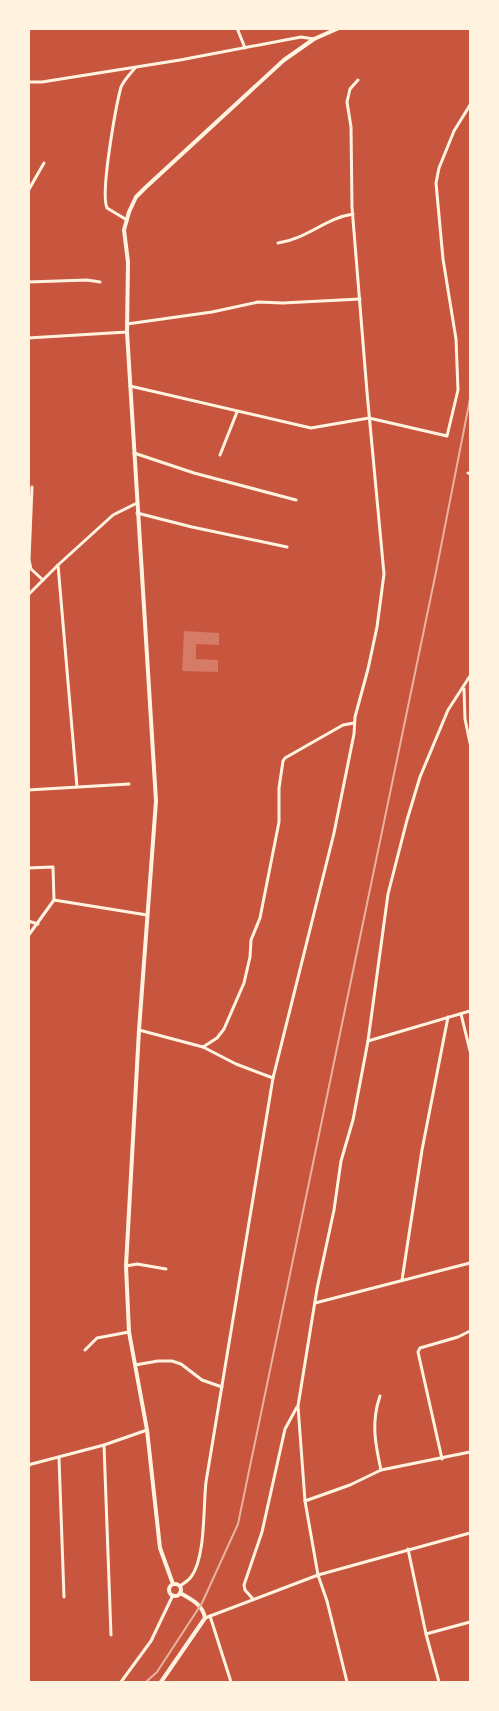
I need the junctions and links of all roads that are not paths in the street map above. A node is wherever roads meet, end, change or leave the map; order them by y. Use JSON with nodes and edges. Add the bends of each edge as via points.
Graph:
{"nodes":[{"id":1,"x":29,"y":28,"type":"edge"},
{"id":2,"x":237,"y":28,"type":"edge"},
{"id":3,"x":339,"y":28,"type":"edge"},
{"id":4,"x":28,"y":33,"type":"edge"},
{"id":5,"x":314,"y":39,"type":"junction"},
{"id":6,"x":244,"y":48,"type":"junction"},
{"id":7,"x":136,"y":67,"type":"junction"},
{"id":8,"x":358,"y":80,"type":"dead end"},
{"id":9,"x":28,"y":82,"type":"edge"},
{"id":10,"x":471,"y":105,"type":"edge"},
{"id":11,"x":44,"y":163,"type":"dead end"},
{"id":12,"x":28,"y":191,"type":"edge"},
{"id":13,"x":353,"y":214,"type":"junction"},
{"id":14,"x":126,"y":220,"type":"junction"},
{"id":15,"x":278,"y":243,"type":"dead end"},
{"id":16,"x":28,"y":282,"type":"edge"},
{"id":17,"x":100,"y":282,"type":"dead end"},
{"id":18,"x":360,"y":299,"type":"junction"},
{"id":19,"x":127,"y":324,"type":"junction"},
{"id":20,"x":127,"y":332,"type":"junction"},
{"id":21,"x":28,"y":338,"type":"edge"},
{"id":22,"x":130,"y":386,"type":"junction"},
{"id":23,"x":237,"y":411,"type":"junction"},
{"id":24,"x":369,"y":418,"type":"junction"},
{"id":25,"x":134,"y":453,"type":"junction"},
{"id":26,"x":220,"y":455,"type":"dead end"},
{"id":27,"x":32,"y":487,"type":"dead end"},
{"id":28,"x":296,"y":500,"type":"dead end"},
{"id":29,"x":137,"y":503,"type":"junction"},
{"id":30,"x":137,"y":513,"type":"junction"},
{"id":31,"x":287,"y":547,"type":"dead end"},
{"id":32,"x":58,"y":565,"type":"junction"},
{"id":33,"x":43,"y":580,"type":"junction"},
{"id":34,"x":29,"y":594,"type":"edge"},
{"id":35,"x":471,"y":676,"type":"edge"},
{"id":36,"x":464,"y":687,"type":"junction"},
{"id":37,"x":354,"y":723,"type":"junction"},
{"id":38,"x":471,"y":743,"type":"edge"},
{"id":39,"x":129,"y":784,"type":"dead end"},
{"id":40,"x":77,"y":787,"type":"junction"},
{"id":41,"x":28,"y":790,"type":"edge"},
{"id":42,"x":28,"y":868,"type":"edge"},
{"id":43,"x":54,"y":900,"type":"junction"},
{"id":44,"x":147,"y":915,"type":"junction"},
{"id":45,"x":28,"y":921,"type":"edge"},
{"id":46,"x":38,"y":924,"type":"junction"},
{"id":47,"x":28,"y":936,"type":"edge"},
{"id":48,"x":471,"y":1011,"type":"edge"},
{"id":49,"x":461,"y":1014,"type":"junction"},
{"id":50,"x":448,"y":1017,"type":"junction"},
{"id":51,"x":139,"y":1030,"type":"junction"},
{"id":52,"x":368,"y":1041,"type":"junction"},
{"id":53,"x":203,"y":1047,"type":"junction"},
{"id":54,"x":471,"y":1051,"type":"edge"},
{"id":55,"x":273,"y":1078,"type":"junction"},
{"id":56,"x":471,"y":1263,"type":"edge"},
{"id":57,"x":126,"y":1266,"type":"junction"},
{"id":58,"x":166,"y":1269,"type":"dead end"},
{"id":59,"x":402,"y":1280,"type":"junction"},
{"id":60,"x":315,"y":1303,"type":"junction"},
{"id":61,"x":471,"y":1331,"type":"edge"},
{"id":62,"x":129,"y":1332,"type":"junction"},
{"id":63,"x":85,"y":1350,"type":"dead end"},
{"id":64,"x":135,"y":1365,"type":"junction"},
{"id":65,"x":222,"y":1387,"type":"junction"},
{"id":66,"x":380,"y":1396,"type":"dead end"},
{"id":67,"x":298,"y":1406,"type":"junction"},
{"id":68,"x":147,"y":1430,"type":"junction"},
{"id":69,"x":104,"y":1445,"type":"junction"},
{"id":70,"x":471,"y":1452,"type":"edge"},
{"id":71,"x":59,"y":1458,"type":"junction"},
{"id":72,"x":442,"y":1459,"type":"junction"},
{"id":73,"x":28,"y":1465,"type":"edge"},
{"id":74,"x":381,"y":1470,"type":"junction"},
{"id":75,"x":305,"y":1501,"type":"junction"},
{"id":76,"x":471,"y":1533,"type":"edge"},
{"id":77,"x":408,"y":1549,"type":"junction"},
{"id":78,"x":318,"y":1575,"type":"junction"},
{"id":79,"x":173,"y":1584,"type":"junction"},
{"id":80,"x":180,"y":1586,"type":"junction"},
{"id":81,"x":180,"y":1593,"type":"junction"},
{"id":82,"x":173,"y":1595,"type":"junction"},
{"id":83,"x":64,"y":1597,"type":"dead end"},
{"id":84,"x":254,"y":1599,"type":"junction"},
{"id":85,"x":210,"y":1616,"type":"junction"},
{"id":86,"x":205,"y":1618,"type":"junction"},
{"id":87,"x":471,"y":1622,"type":"edge"},
{"id":88,"x":426,"y":1634,"type":"junction"},
{"id":89,"x":111,"y":1635,"type":"dead end"},
{"id":90,"x":122,"y":1683,"type":"edge"},
{"id":91,"x":161,"y":1683,"type":"edge"},
{"id":92,"x":231,"y":1683,"type":"edge"},
{"id":93,"x":347,"y":1683,"type":"edge"},
{"id":94,"x":439,"y":1683,"type":"edge"}],
"edges":[{"from":1,"to":4,"type":"street"},
{"from":2,"to":6,"type":"street"},
{"from":3,"to":5,"type":"street"},
{"from":5,"to":6,"type":"street","via":[[301,37]]},
{"from":5,"to":14,"type":"street","via":[[284,60],[145,188]]},
{"from":6,"to":7,"type":"street"},
{"from":7,"to":9,"type":"street"},
{"from":7,"to":14,"type":"street","via":[[122,87],[105,199],[107,208]]},
{"from":8,"to":13,"type":"street","via":[[347,102]]},
{"from":10,"to":24,"type":"street","via":[[454,131],[436,183],[456,339],[458,390],[447,435]]},
{"from":11,"to":12,"type":"street"},
{"from":13,"to":15,"type":"street","via":[[340,216],[298,239]]},
{"from":13,"to":18,"type":"street"},
{"from":14,"to":19,"type":"street","via":[[123,230],[128,262]]},
{"from":16,"to":17,"type":"street"},
{"from":18,"to":19,"type":"street","via":[[258,302]]},
{"from":18,"to":24,"type":"street"},
{"from":19,"to":20,"type":"street"},
{"from":20,"to":21,"type":"street"},
{"from":20,"to":22,"type":"street"},
{"from":22,"to":23,"type":"street"},
{"from":22,"to":25,"type":"street"},
{"from":23,"to":24,"type":"street","via":[[311,428]]},
{"from":23,"to":26,"type":"street"},
{"from":24,"to":37,"type":"street","via":[[384,574],[375,638]]},
{"from":25,"to":28,"type":"street"},
{"from":25,"to":29,"type":"street"},
{"from":27,"to":33,"type":"street","via":[[29,560],[31,569]]},
{"from":29,"to":30,"type":"street"},
{"from":29,"to":32,"type":"street","via":[[113,514]]},
{"from":30,"to":31,"type":"street"},
{"from":30,"to":44,"type":"street","via":[[156,801]]},
{"from":32,"to":33,"type":"street"},
{"from":32,"to":40,"type":"street"},
{"from":33,"to":34,"type":"street"},
{"from":35,"to":36,"type":"street"},
{"from":36,"to":38,"type":"street"},
{"from":36,"to":52,"type":"street","via":[[440,726],[407,820],[388,894]]},
{"from":37,"to":53,"type":"street","via":[[337,728],[283,761],[279,822],[246,974],[224,1029]]},
{"from":37,"to":55,"type":"street","via":[[327,864]]},
{"from":39,"to":40,"type":"street"},
{"from":40,"to":41,"type":"street"},
{"from":42,"to":43,"type":"street","via":[[52,867]]},
{"from":43,"to":44,"type":"street"},
{"from":43,"to":46,"type":"street"},
{"from":44,"to":51,"type":"street"},
{"from":45,"to":46,"type":"street"},
{"from":46,"to":47,"type":"street"},
{"from":48,"to":49,"type":"street"},
{"from":49,"to":50,"type":"street"},
{"from":49,"to":54,"type":"street"},
{"from":50,"to":52,"type":"street"},
{"from":50,"to":59,"type":"street"},
{"from":51,"to":53,"type":"street"},
{"from":51,"to":57,"type":"street"},
{"from":52,"to":60,"type":"street"},
{"from":53,"to":55,"type":"street"},
{"from":55,"to":65,"type":"street"},
{"from":56,"to":59,"type":"street"},
{"from":57,"to":58,"type":"street"},
{"from":57,"to":62,"type":"street"},
{"from":59,"to":60,"type":"street"},
{"from":60,"to":67,"type":"street"},
{"from":61,"to":72,"type":"street","via":[[418,1352]]},
{"from":62,"to":63,"type":"street","via":[[97,1338]]},
{"from":62,"to":64,"type":"street"},
{"from":64,"to":65,"type":"street","via":[[172,1361],[202,1380]]},
{"from":64,"to":68,"type":"street"},
{"from":65,"to":80,"type":"street","via":[[206,1482],[201,1546],[195,1571]]},
{"from":66,"to":74,"type":"street","via":[[373,1426]]},
{"from":67,"to":75,"type":"street"},
{"from":67,"to":84,"type":"street","via":[[285,1430],[262,1533],[244,1585]]},
{"from":68,"to":69,"type":"street"},
{"from":68,"to":79,"type":"street","via":[[160,1548]]},
{"from":69,"to":71,"type":"street"},
{"from":69,"to":89,"type":"street"},
{"from":70,"to":72,"type":"street"},
{"from":71,"to":73,"type":"street"},
{"from":71,"to":83,"type":"street"},
{"from":72,"to":74,"type":"street"},
{"from":74,"to":75,"type":"street"},
{"from":75,"to":78,"type":"street"},
{"from":76,"to":77,"type":"street"},
{"from":77,"to":78,"type":"street"},
{"from":77,"to":88,"type":"street"},
{"from":78,"to":84,"type":"street"},
{"from":78,"to":93,"type":"street"},
{"from":79,"to":80,"type":"street"},
{"from":79,"to":82,"type":"street","via":[[169,1589]]},
{"from":80,"to":81,"type":"street"},
{"from":81,"to":82,"type":"street"},
{"from":81,"to":86,"type":"street","via":[[199,1606]]},
{"from":82,"to":90,"type":"street","via":[[151,1641]]},
{"from":84,"to":85,"type":"street"},
{"from":85,"to":86,"type":"street"},
{"from":85,"to":92,"type":"street"},
{"from":86,"to":91,"type":"street"},
{"from":87,"to":88,"type":"street"},
{"from":88,"to":94,"type":"street"}]}
